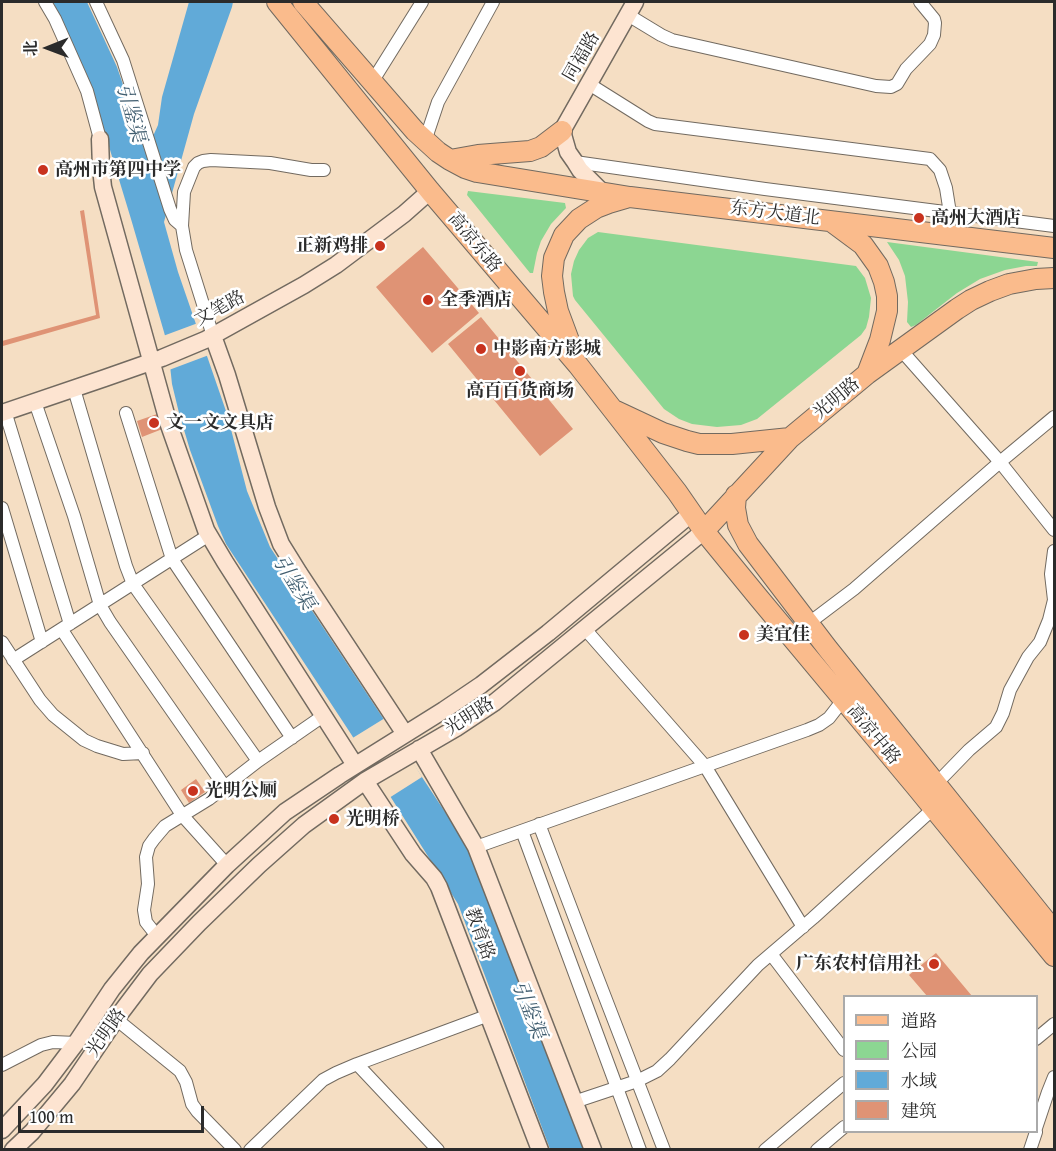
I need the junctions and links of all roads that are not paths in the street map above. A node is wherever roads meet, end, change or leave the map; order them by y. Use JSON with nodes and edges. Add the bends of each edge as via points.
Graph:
{"nodes":[{"id":1,"x":45,"y":2,"type":"edge"},
{"id":2,"x":96,"y":2,"type":"edge"},
{"id":3,"x":277,"y":2,"type":"edge"},
{"id":4,"x":303,"y":2,"type":"edge"},
{"id":5,"x":422,"y":2,"type":"edge"},
{"id":6,"x":494,"y":2,"type":"edge"},
{"id":7,"x":920,"y":2,"type":"edge"},
{"id":8,"x":630,"y":6,"type":"edge"},
{"id":9,"x":372,"y":82,"type":"junction"},
{"id":10,"x":589,"y":84,"type":"junction"},
{"id":11,"x":562,"y":131,"type":"junction"},
{"id":12,"x":100,"y":139,"type":"joint"},
{"id":13,"x":425,"y":141,"type":"junction"},
{"id":14,"x":450,"y":160,"type":"junction"},
{"id":15,"x":575,"y":162,"type":"junction"},
{"id":16,"x":324,"y":170,"type":"dead end"},
{"id":17,"x":430,"y":191,"type":"junction"},
{"id":18,"x":603,"y":193,"type":"junction"},
{"id":19,"x":630,"y":197,"type":"junction"},
{"id":20,"x":950,"y":213,"type":"junction"},
{"id":21,"x":831,"y":221,"type":"junction"},
{"id":22,"x":182,"y":226,"type":"junction"},
{"id":23,"x":1054,"y":226,"type":"edge"},
{"id":24,"x":948,"y":235,"type":"junction"},
{"id":25,"x":1054,"y":248,"type":"edge"},
{"id":26,"x":1054,"y":278,"type":"edge"},
{"id":27,"x":209,"y":338,"type":"junction"},
{"id":28,"x":901,"y":350,"type":"junction"},
{"id":29,"x":157,"y":360,"type":"junction"},
{"id":30,"x":578,"y":365,"type":"junction"},
{"id":31,"x":867,"y":374,"type":"junction"},
{"id":32,"x":74,"y":389,"type":"junction"},
{"id":33,"x":35,"y":402,"type":"junction"},
{"id":34,"x":614,"y":410,"type":"junction"},
{"id":35,"x":3,"y":412,"type":"edge"},
{"id":36,"x":126,"y":413,"type":"dead end"},
{"id":37,"x":1054,"y":417,"type":"edge"},
{"id":38,"x":790,"y":438,"type":"junction"},
{"id":39,"x":1000,"y":462,"type":"junction"},
{"id":40,"x":736,"y":495,"type":"junction"},
{"id":41,"x":2,"y":508,"type":"edge"},
{"id":42,"x":692,"y":513,"type":"junction"},
{"id":43,"x":1054,"y":530,"type":"edge"},
{"id":44,"x":704,"y":531,"type":"junction"},
{"id":45,"x":209,"y":535,"type":"junction"},
{"id":46,"x":1054,"y":551,"type":"edge"},
{"id":47,"x":172,"y":559,"type":"junction"},
{"id":48,"x":618,"y":575,"type":"junction"},
{"id":49,"x":133,"y":584,"type":"junction"},
{"id":50,"x":630,"y":592,"type":"junction"},
{"id":51,"x":100,"y":605,"type":"junction"},
{"id":52,"x":809,"y":622,"type":"junction"},
{"id":53,"x":66,"y":627,"type":"junction"},
{"id":54,"x":585,"y":629,"type":"junction"},
{"id":55,"x":2,"y":642,"type":"edge"},
{"id":56,"x":42,"y":642,"type":"junction"},
{"id":57,"x":828,"y":649,"type":"junction"},
{"id":58,"x":13,"y":660,"type":"junction"},
{"id":59,"x":812,"y":662,"type":"junction"},
{"id":60,"x":843,"y":700,"type":"junction"},
{"id":61,"x":323,"y":716,"type":"junction"},
{"id":62,"x":401,"y":736,"type":"junction"},
{"id":63,"x":292,"y":738,"type":"junction"},
{"id":64,"x":414,"y":752,"type":"junction"},
{"id":65,"x":143,"y":753,"type":"junction"},
{"id":66,"x":258,"y":761,"type":"junction"},
{"id":67,"x":358,"y":763,"type":"junction"},
{"id":68,"x":705,"y":766,"type":"junction"},
{"id":69,"x":369,"y":779,"type":"junction"},
{"id":70,"x":937,"y":783,"type":"junction"},
{"id":71,"x":225,"y":787,"type":"junction"},
{"id":72,"x":934,"y":808,"type":"junction"},
{"id":73,"x":182,"y":815,"type":"junction"},
{"id":74,"x":539,"y":825,"type":"junction"},
{"id":75,"x":522,"y":831,"type":"junction"},
{"id":76,"x":476,"y":847,"type":"junction"},
{"id":77,"x":227,"y":865,"type":"junction"},
{"id":78,"x":804,"y":927,"type":"junction"},
{"id":79,"x":1054,"y":931,"type":"edge"},
{"id":80,"x":157,"y":936,"type":"junction"},
{"id":81,"x":771,"y":954,"type":"junction"},
{"id":82,"x":1054,"y":956,"type":"edge"},
{"id":83,"x":489,"y":1015,"type":"junction"},
{"id":84,"x":116,"y":1019,"type":"junction"},
{"id":85,"x":1054,"y":1024,"type":"edge"},
{"id":86,"x":1038,"y":1037,"type":"edge"},
{"id":87,"x":76,"y":1043,"type":"junction"},
{"id":88,"x":843,"y":1049,"type":"edge"},
{"id":89,"x":357,"y":1064,"type":"junction"},
{"id":90,"x":2,"y":1065,"type":"edge"},
{"id":91,"x":1054,"y":1077,"type":"edge"},
{"id":92,"x":638,"y":1081,"type":"junction"},
{"id":93,"x":843,"y":1084,"type":"edge"},
{"id":94,"x":616,"y":1088,"type":"junction"},
{"id":95,"x":574,"y":1102,"type":"junction"},
{"id":96,"x":1038,"y":1124,"type":"edge"},
{"id":97,"x":843,"y":1128,"type":"edge"},
{"id":98,"x":2,"y":1130,"type":"edge"},
{"id":99,"x":1035,"y":1133,"type":"edge"},
{"id":100,"x":13,"y":1149,"type":"edge"},
{"id":101,"x":236,"y":1149,"type":"edge"},
{"id":102,"x":250,"y":1149,"type":"edge"},
{"id":103,"x":438,"y":1149,"type":"edge"},
{"id":104,"x":540,"y":1149,"type":"edge"},
{"id":105,"x":593,"y":1149,"type":"edge"},
{"id":106,"x":640,"y":1149,"type":"edge"},
{"id":107,"x":664,"y":1149,"type":"edge"},
{"id":108,"x":765,"y":1149,"type":"edge"},
{"id":109,"x":817,"y":1149,"type":"edge"},
{"id":110,"x":1030,"y":1149,"type":"edge"}],
"edges":[{"from":1,"to":12,"type":"street","via":[[87,91]]},
{"from":2,"to":22,"type":"street","via":[[123,60],[170,209]]},
{"from":3,"to":17,"type":"main road","name":"高凉东路"},
{"from":4,"to":9,"type":"main road"},
{"from":5,"to":9,"type":"street"},
{"from":6,"to":13,"type":"street","via":[[438,102]]},
{"from":7,"to":8,"type":"street","via":[[934,19],[934,35],[891,87],[672,40],[661,35]]},
{"from":8,"to":10,"type":"street","name":"同福路"},
{"from":9,"to":13,"type":"main road"},
{"from":10,"to":11,"type":"street","name":"同福路"},
{"from":10,"to":20,"type":"street","via":[[655,124],[930,159],[942,177]]},
{"from":11,"to":14,"type":"main road","via":[[530,152]]},
{"from":11,"to":15,"type":"street"},
{"from":12,"to":29,"type":"street","via":[[103,187]]},
{"from":13,"to":14,"type":"main road"},
{"from":14,"to":18,"type":"main road","name":"东方大道北","via":[[477,172]]},
{"from":15,"to":18,"type":"street"},
{"from":15,"to":20,"type":"street"},
{"from":16,"to":22,"type":"street","via":[[203,161],[194,168],[184,192]]},
{"from":17,"to":27,"type":"street","name":"文笔路","via":[[336,265]]},
{"from":17,"to":30,"type":"main road","name":"高凉东路"},
{"from":18,"to":19,"type":"main road","name":"东方大道北"},
{"from":19,"to":21,"type":"main road","name":"东方大道北"},
{"from":19,"to":30,"type":"main road","via":[[609,202],[579,219],[564,235],[554,258],[552,276],[558,311]]},
{"from":20,"to":23,"type":"street"},
{"from":20,"to":24,"type":"street"},
{"from":21,"to":24,"type":"main road","name":"东方大道北"},
{"from":21,"to":31,"type":"main road","via":[[864,245],[884,282],[887,311]]},
{"from":22,"to":27,"type":"street"},
{"from":24,"to":25,"type":"main road","name":"东方大道北"},
{"from":26,"to":28,"type":"main road","name":"光明路","via":[[1009,284],[990,291],[957,309]]},
{"from":27,"to":29,"type":"street","name":"文笔路"},
{"from":27,"to":62,"type":"street","via":[[227,375],[281,544]]},
{"from":28,"to":31,"type":"main road","name":"光明路"},
{"from":28,"to":39,"type":"street"},
{"from":29,"to":32,"type":"street","name":"文笔路"},
{"from":29,"to":45,"type":"street","via":[[169,425]]},
{"from":30,"to":34,"type":"main road","name":"高凉东路"},
{"from":31,"to":38,"type":"main road","name":"光明路"},
{"from":32,"to":33,"type":"street","name":"文笔路"},
{"from":32,"to":49,"type":"street"},
{"from":33,"to":35,"type":"street","name":"文笔路"},
{"from":33,"to":51,"type":"street"},
{"from":34,"to":38,"type":"main road","via":[[663,433],[699,444]]},
{"from":34,"to":42,"type":"main road","name":"高凉东路"},
{"from":35,"to":53,"type":"street"},
{"from":36,"to":47,"type":"street"},
{"from":37,"to":39,"type":"street"},
{"from":38,"to":40,"type":"main road","name":"光明路"},
{"from":39,"to":43,"type":"street"},
{"from":39,"to":52,"type":"street","via":[[854,589]]},
{"from":40,"to":44,"type":"main road","name":"光明路"},
{"from":40,"to":52,"type":"main road","name":"高凉中路","via":[[742,536]]},
{"from":41,"to":56,"type":"street"},
{"from":42,"to":44,"type":"main road","name":"高凉中路"},
{"from":42,"to":48,"type":"street","name":"光明路"},
{"from":44,"to":50,"type":"street","name":"光明路"},
{"from":44,"to":59,"type":"main road","name":"高凉中路"},
{"from":45,"to":47,"type":"street"},
{"from":45,"to":61,"type":"street"},
{"from":46,"to":70,"type":"street","via":[[1054,600],[1040,642],[1010,690],[996,727]]},
{"from":47,"to":49,"type":"street"},
{"from":47,"to":63,"type":"street"},
{"from":48,"to":50,"type":"street"},
{"from":48,"to":62,"type":"street","name":"光明路","via":[[481,685]]},
{"from":49,"to":51,"type":"street"},
{"from":49,"to":66,"type":"street"},
{"from":50,"to":54,"type":"street","name":"光明路"},
{"from":51,"to":53,"type":"street"},
{"from":51,"to":71,"type":"street"},
{"from":52,"to":57,"type":"main road","name":"高凉中路"},
{"from":53,"to":56,"type":"street"},
{"from":53,"to":65,"type":"street"},
{"from":54,"to":64,"type":"street","name":"光明路","via":[[495,702]]},
{"from":54,"to":68,"type":"street"},
{"from":55,"to":58,"type":"street"},
{"from":56,"to":58,"type":"street"},
{"from":57,"to":59,"type":"main road"},
{"from":57,"to":70,"type":"main road","name":"高凉中路"},
{"from":58,"to":65,"type":"street","via":[[53,715],[84,740],[116,752]]},
{"from":59,"to":60,"type":"main road","name":"高凉中路"},
{"from":60,"to":68,"type":"street","via":[[819,725]]},
{"from":60,"to":72,"type":"main road","name":"高凉中路"},
{"from":61,"to":63,"type":"street"},
{"from":61,"to":67,"type":"street"},
{"from":62,"to":67,"type":"street","name":"光明路"},
{"from":63,"to":66,"type":"street"},
{"from":64,"to":69,"type":"street","name":"光明路"},
{"from":64,"to":76,"type":"street"},
{"from":65,"to":73,"type":"street"},
{"from":66,"to":71,"type":"street"},
{"from":67,"to":77,"type":"street","name":"光明路","via":[[285,812]]},
{"from":68,"to":74,"type":"street"},
{"from":68,"to":78,"type":"street"},
{"from":69,"to":83,"type":"street","name":"教育路","via":[[414,854],[439,887]]},
{"from":69,"to":84,"type":"street","name":"光明路","via":[[304,825],[259,865],[150,974]]},
{"from":70,"to":79,"type":"main road","name":"高凉中路"},
{"from":71,"to":73,"type":"street"},
{"from":72,"to":78,"type":"street"},
{"from":72,"to":82,"type":"main road","name":"高凉中路"},
{"from":73,"to":77,"type":"street"},
{"from":73,"to":80,"type":"street","via":[[165,826],[146,856],[148,884],[144,910],[146,922]]},
{"from":74,"to":75,"type":"street"},
{"from":74,"to":92,"type":"street"},
{"from":75,"to":76,"type":"street"},
{"from":75,"to":94,"type":"street"},
{"from":76,"to":95,"type":"street"},
{"from":77,"to":80,"type":"street","name":"光明路"},
{"from":78,"to":81,"type":"street"},
{"from":80,"to":87,"type":"street","name":"光明路","via":[[112,989]]},
{"from":81,"to":88,"type":"street"},
{"from":81,"to":92,"type":"street","via":[[670,1059]]},
{"from":83,"to":89,"type":"street"},
{"from":83,"to":104,"type":"street","name":"教育路"},
{"from":84,"to":100,"type":"street","name":"光明路","via":[[72,1084]]},
{"from":84,"to":101,"type":"street","via":[[180,1071],[197,1111]]},
{"from":85,"to":86,"type":"street"},
{"from":87,"to":90,"type":"street","via":[[41,1045]]},
{"from":87,"to":98,"type":"street","name":"光明路"},
{"from":89,"to":102,"type":"street","via":[[324,1080]]},
{"from":89,"to":103,"type":"street"},
{"from":91,"to":96,"type":"street"},
{"from":92,"to":94,"type":"street"},
{"from":92,"to":107,"type":"street"},
{"from":93,"to":108,"type":"street"},
{"from":94,"to":95,"type":"street"},
{"from":94,"to":106,"type":"street"},
{"from":95,"to":105,"type":"street"},
{"from":97,"to":109,"type":"street"},
{"from":99,"to":110,"type":"street"}]}
